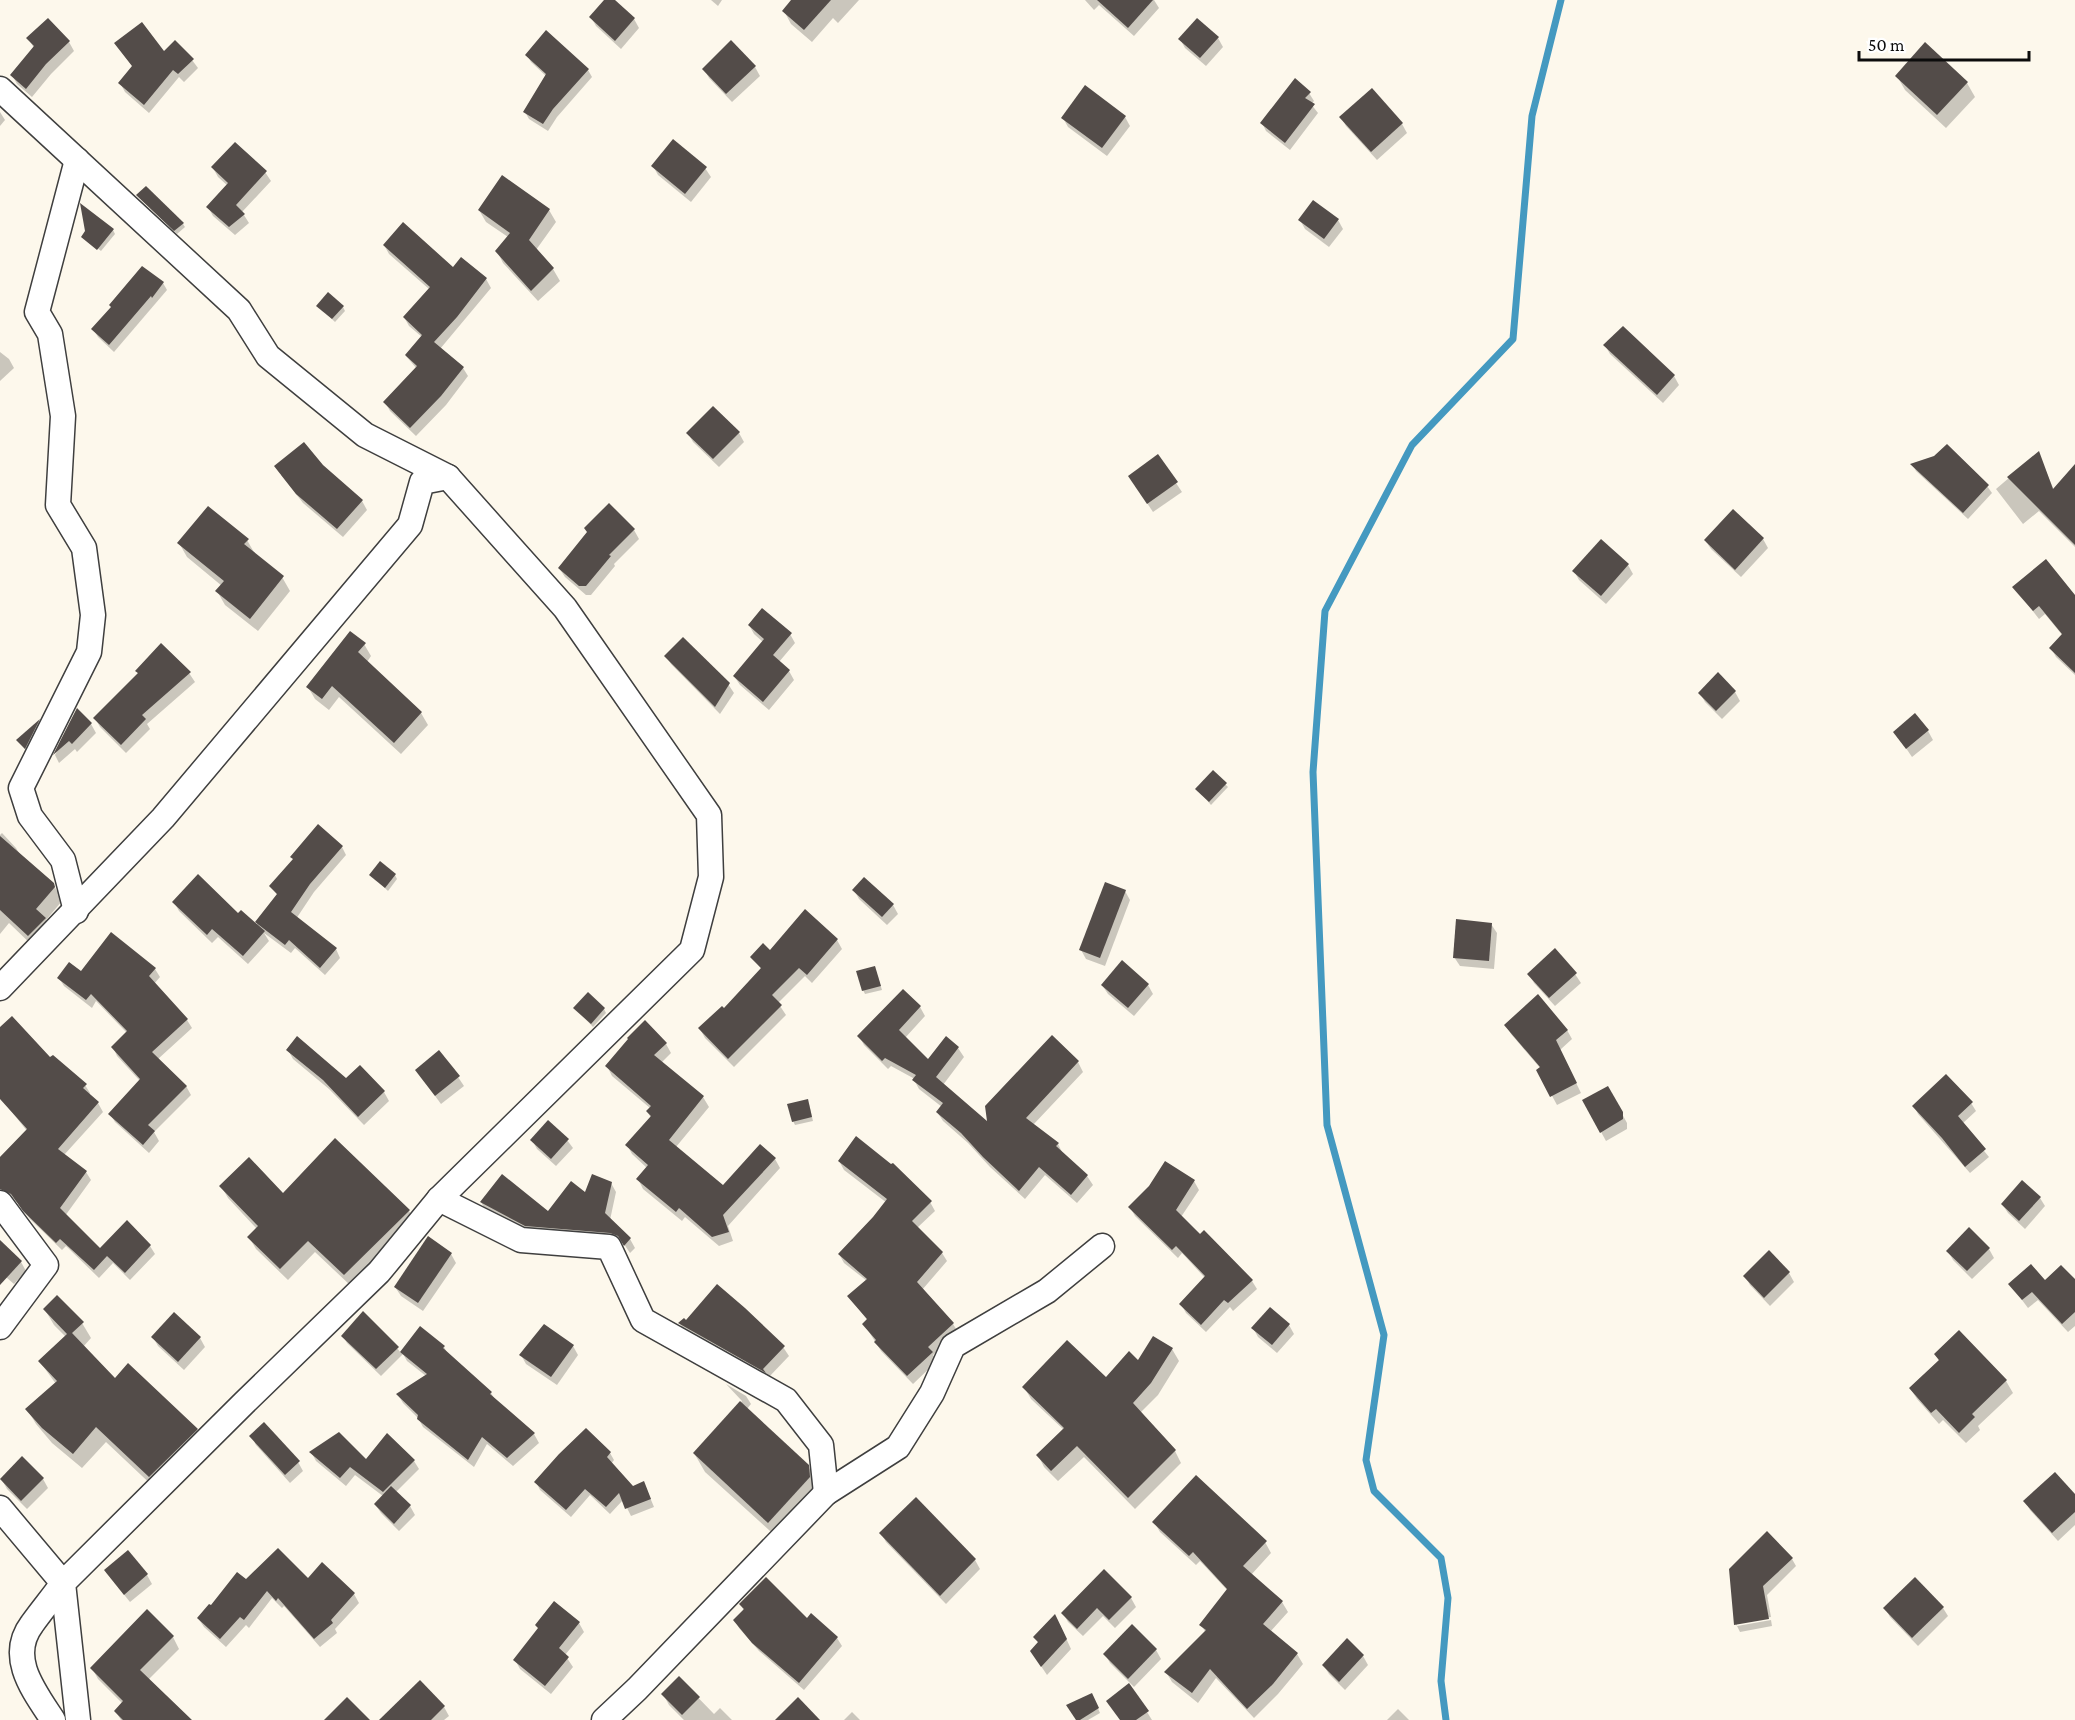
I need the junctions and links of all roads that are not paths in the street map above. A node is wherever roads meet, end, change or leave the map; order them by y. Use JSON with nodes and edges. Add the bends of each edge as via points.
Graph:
{"nodes":[{"id":1,"x":0,"y":89,"type":"edge"},
{"id":2,"x":76,"y":160,"type":"junction"},
{"id":3,"x":448,"y":477,"type":"junction"},
{"id":4,"x":76,"y":911,"type":"junction"},
{"id":5,"x":0,"y":988,"type":"edge"},
{"id":6,"x":439,"y":1199,"type":"junction"},
{"id":7,"x":0,"y":1203,"type":"edge"},
{"id":8,"x":1102,"y":1246,"type":"dead end"},
{"id":9,"x":0,"y":1327,"type":"edge"},
{"id":10,"x":826,"y":1493,"type":"junction"},
{"id":11,"x":0,"y":1508,"type":"edge"},
{"id":12,"x":63,"y":1583,"type":"junction"},
{"id":13,"x":53,"y":1720,"type":"edge"},
{"id":14,"x":78,"y":1720,"type":"edge"},
{"id":15,"x":604,"y":1720,"type":"edge"}],
"edges":[{"from":1,"to":2,"type":"street"},
{"from":2,"to":3,"type":"street","via":[[239,310],[268,356],[365,435]]},
{"from":2,"to":4,"type":"street","via":[[37,312],[50,334],[63,416],[58,505],[84,548],[93,615],[89,652],[21,788],[30,816],[63,860]]},
{"from":3,"to":4,"type":"street","via":[[422,482],[410,525],[163,818]]},
{"from":3,"to":6,"type":"street","via":[[565,608],[709,815],[711,877],[692,950]]},
{"from":4,"to":5,"type":"street"},
{"from":6,"to":10,"type":"street","via":[[521,1240],[609,1247],[643,1320],[786,1400],[821,1445]]},
{"from":6,"to":12,"type":"street","via":[[379,1272]]},
{"from":7,"to":9,"type":"street","via":[[46,1265]]},
{"from":8,"to":10,"type":"street","via":[[1047,1291],[953,1346],[932,1393],[898,1447]]},
{"from":10,"to":15,"type":"street"},
{"from":11,"to":12,"type":"street"},
{"from":12,"to":13,"type":"street","via":[[30,1626],[20,1650],[28,1682]]},
{"from":12,"to":14,"type":"street"}]}
